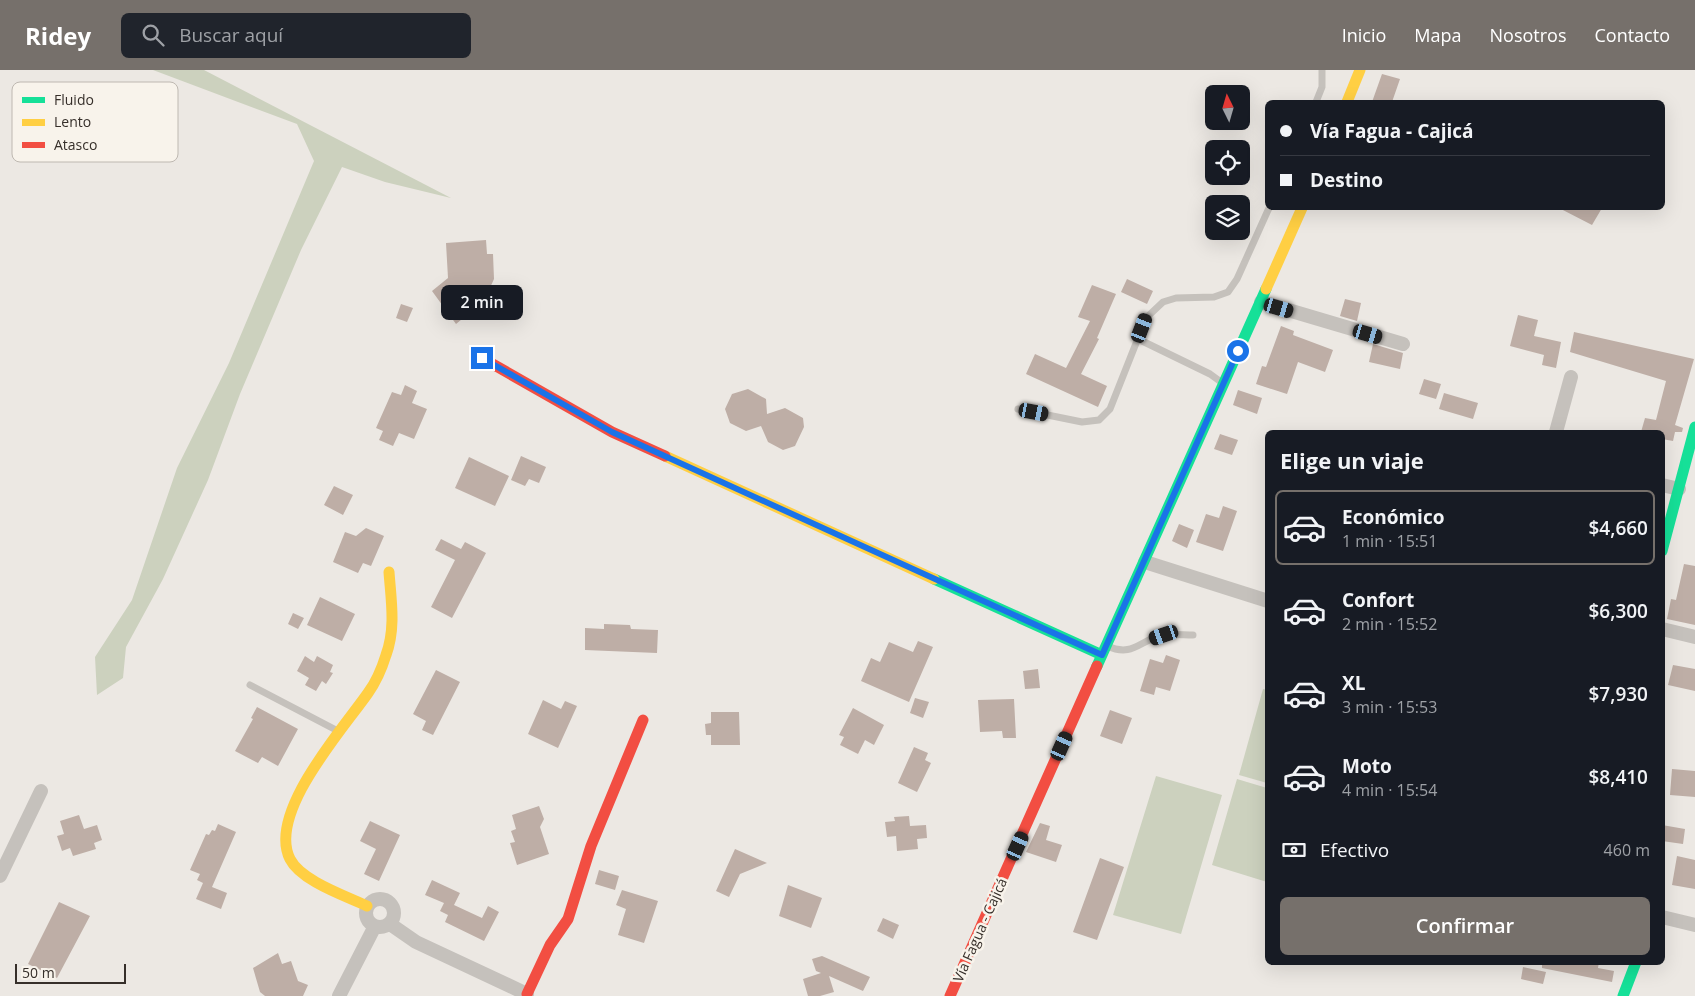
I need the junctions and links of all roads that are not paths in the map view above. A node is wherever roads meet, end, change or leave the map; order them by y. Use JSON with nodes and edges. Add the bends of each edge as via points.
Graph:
{"nodes":[{"id":1,"x":1322,"y":70,"type":"edge"},
{"id":2,"x":1360,"y":70,"type":"edge"},
{"id":3,"x":1317,"y":100,"type":"edge"},
{"id":4,"x":1347,"y":100,"type":"edge"},
{"id":5,"x":1268,"y":210,"type":"edge"},
{"id":6,"x":1301,"y":210,"type":"edge"},
{"id":7,"x":1261,"y":302,"type":"junction"},
{"id":8,"x":1138,"y":339,"type":"junction"},
{"id":9,"x":1403,"y":344,"type":"dead end"},
{"id":10,"x":482,"y":358,"type":"dead end"},
{"id":11,"x":1571,"y":377,"type":"dead end"},
{"id":12,"x":1223,"y":384,"type":"junction"},
{"id":13,"x":1018,"y":409,"type":"dead end"},
{"id":14,"x":1695,"y":427,"type":"edge"},
{"id":15,"x":1557,"y":430,"type":"edge"},
{"id":16,"x":1689,"y":470,"type":"edge"},
{"id":17,"x":1665,"y":486,"type":"edge"},
{"id":18,"x":1679,"y":489,"type":"junction"},
{"id":19,"x":1665,"y":540,"type":"edge"},
{"id":20,"x":1145,"y":562,"type":"junction"},
{"id":21,"x":389,"y":572,"type":"dead end"},
{"id":22,"x":1265,"y":600,"type":"edge"},
{"id":23,"x":1665,"y":630,"type":"edge"},
{"id":24,"x":1193,"y":635,"type":"dead end"},
{"id":25,"x":1695,"y":638,"type":"edge"},
{"id":26,"x":1104,"y":650,"type":"junction"},
{"id":27,"x":250,"y":685,"type":"dead end"},
{"id":28,"x":643,"y":720,"type":"dead end"},
{"id":29,"x":338,"y":732,"type":"junction"},
{"id":30,"x":41,"y":791,"type":"dead end"},
{"id":31,"x":0,"y":876,"type":"edge"},
{"id":32,"x":367,"y":906,"type":"junction"},
{"id":33,"x":1665,"y":918,"type":"edge"},
{"id":34,"x":390,"y":924,"type":"junction"},
{"id":35,"x":1695,"y":925,"type":"edge"},
{"id":36,"x":374,"y":926,"type":"junction"},
{"id":37,"x":1635,"y":965,"type":"edge"},
{"id":38,"x":526,"y":995,"type":"edge"},
{"id":39,"x":339,"y":996,"type":"edge"},
{"id":40,"x":950,"y":996,"type":"edge"},
{"id":41,"x":1623,"y":996,"type":"edge"}],
"edges":[{"from":1,"to":3,"type":"lane","via":[[1322,87]]},
{"from":2,"to":4,"type":"street"},
{"from":5,"to":8,"type":"lane","via":[[1238,279],[1228,292],[1214,298],[1176,298],[1163,302],[1146,318]]},
{"from":6,"to":7,"type":"street","name":"Vía Fagua - Cajicá"},
{"from":7,"to":9,"type":"street"},
{"from":7,"to":12,"type":"street","name":"Vía Fagua - Cajicá"},
{"from":8,"to":12,"type":"lane","via":[[1210,374]]},
{"from":8,"to":13,"type":"lane","via":[[1110,409],[1099,420],[1082,422]]},
{"from":10,"to":26,"type":"street","via":[[612,432]]},
{"from":11,"to":15,"type":"street"},
{"from":12,"to":20,"type":"street","name":"Vía Fagua - Cajicá"},
{"from":14,"to":16,"type":"street"},
{"from":16,"to":18,"type":"street"},
{"from":17,"to":18,"type":"street"},
{"from":18,"to":19,"type":"street"},
{"from":20,"to":22,"type":"street"},
{"from":20,"to":26,"type":"street","name":"Vía Fagua - Cajicá"},
{"from":21,"to":29,"type":"street","via":[[391,628],[387,654],[369,692]]},
{"from":23,"to":25,"type":"street"},
{"from":24,"to":26,"type":"lane","via":[[1164,635],[1134,649]]},
{"from":26,"to":40,"type":"street","name":"Vía Fagua - Cajicá"},
{"from":27,"to":29,"type":"lane"},
{"from":28,"to":38,"type":"street","via":[[591,846],[568,919],[550,945]]},
{"from":29,"to":32,"type":"street","via":[[299,793],[290,816],[286,849],[297,868]]},
{"from":30,"to":31,"type":"street"},
{"from":32,"to":34,"type":"street","via":[[375,900],[389,902],[395,914]]},
{"from":32,"to":36,"type":"street","via":[[367,918]]},
{"from":33,"to":35,"type":"street"},
{"from":34,"to":36,"type":"street"},
{"from":34,"to":38,"type":"street","via":[[416,942]]},
{"from":36,"to":39,"type":"street"},
{"from":37,"to":41,"type":"street"}]}
